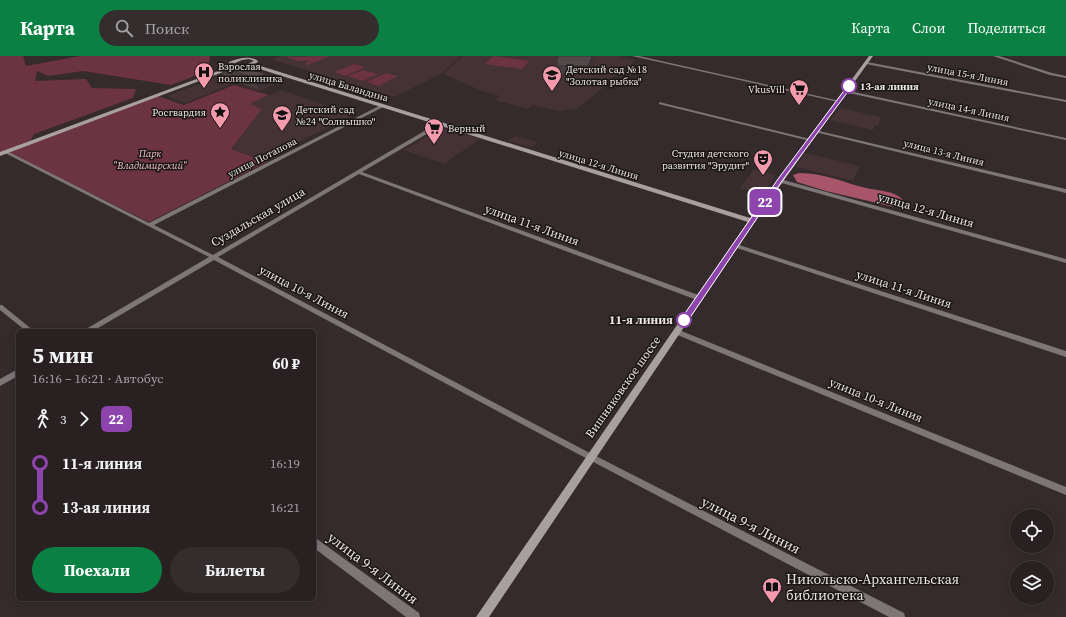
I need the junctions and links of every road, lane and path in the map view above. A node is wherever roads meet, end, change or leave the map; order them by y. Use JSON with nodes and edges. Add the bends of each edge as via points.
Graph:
{"nodes":[{"id":1,"x":634,"y":56,"type":"edge"},
{"id":2,"x":871,"y":56,"type":"edge"},
{"id":3,"x":996,"y":56,"type":"edge"},
{"id":4,"x":867,"y":63,"type":"junction"},
{"id":5,"x":252,"y":65,"type":"junction"},
{"id":6,"x":233,"y":67,"type":"junction"},
{"id":7,"x":1066,"y":77,"type":"edge"},
{"id":8,"x":845,"y":91,"type":"junction"},
{"id":9,"x":838,"y":101,"type":"junction"},
{"id":10,"x":1066,"y":101,"type":"edge"},
{"id":11,"x":660,"y":103,"type":"dead end"},
{"id":12,"x":383,"y":106,"type":"junction"},
{"id":13,"x":440,"y":124,"type":"junction"},
{"id":14,"x":817,"y":131,"type":"junction"},
{"id":15,"x":1066,"y":139,"type":"edge"},
{"id":16,"x":810,"y":140,"type":"junction"},
{"id":17,"x":2,"y":153,"type":"edge"},
{"id":18,"x":358,"y":172,"type":"junction"},
{"id":19,"x":780,"y":180,"type":"junction"},
{"id":20,"x":1066,"y":191,"type":"edge"},
{"id":21,"x":753,"y":221,"type":"junction"},
{"id":22,"x":149,"y":225,"type":"junction"},
{"id":23,"x":736,"y":246,"type":"junction"},
{"id":24,"x":213,"y":258,"type":"junction"},
{"id":25,"x":1066,"y":261,"type":"edge"},
{"id":26,"x":699,"y":298,"type":"junction"},
{"id":27,"x":0,"y":308,"type":"edge"},
{"id":28,"x":28,"y":329,"type":"edge"},
{"id":29,"x":91,"y":329,"type":"edge"},
{"id":30,"x":677,"y":332,"type":"junction"},
{"id":31,"x":1066,"y":354,"type":"edge"},
{"id":32,"x":16,"y":373,"type":"edge"},
{"id":33,"x":0,"y":383,"type":"edge"},
{"id":34,"x":590,"y":457,"type":"junction"},
{"id":35,"x":1066,"y":491,"type":"edge"},
{"id":36,"x":316,"y":543,"type":"edge"},
{"id":37,"x":415,"y":617,"type":"edge"},
{"id":38,"x":482,"y":617,"type":"edge"},
{"id":39,"x":900,"y":617,"type":"edge"}],
"edges":[{"from":1,"to":9,"type":"street"},
{"from":2,"to":4,"type":"street","name":"Вишняковское шоссе"},
{"from":3,"to":7,"type":"street"},
{"from":4,"to":8,"type":"street","name":"Вишняковское шоссе"},
{"from":4,"to":10,"type":"street","name":"улица 15-я Линия"},
{"from":5,"to":6,"type":"street"},
{"from":5,"to":6,"type":"street","via":[[256,61],[245,58],[230,64]]},
{"from":5,"to":12,"type":"street","name":"улица Баландина"},
{"from":6,"to":17,"type":"street"},
{"from":8,"to":9,"type":"street","name":"Вишняковское шоссе"},
{"from":8,"to":15,"type":"street","name":"улица 14-я Линия"},
{"from":9,"to":14,"type":"street","name":"Вишняковское шоссе"},
{"from":11,"to":16,"type":"street"},
{"from":12,"to":13,"type":"street","name":"улица Баландина"},
{"from":12,"to":22,"type":"street","name":"улица Потапова"},
{"from":13,"to":18,"type":"street","name":"Суздальская улица"},
{"from":13,"to":21,"type":"street","name":"улица 12-я Линия"},
{"from":14,"to":16,"type":"street","name":"Вишняковское шоссе"},
{"from":14,"to":20,"type":"street","name":"улица 13-я Линия"},
{"from":16,"to":19,"type":"street","name":"Вишняковское шоссе"},
{"from":17,"to":22,"type":"street","name":"улица 10-я Линия"},
{"from":18,"to":24,"type":"street","name":"Суздальская улица"},
{"from":18,"to":26,"type":"street","name":"улица 11-я Линия"},
{"from":19,"to":21,"type":"street","name":"Вишняковское шоссе"},
{"from":19,"to":25,"type":"street","name":"улица 12-я Линия"},
{"from":21,"to":23,"type":"street","name":"Вишняковское шоссе"},
{"from":22,"to":24,"type":"street","name":"улица 10-я Линия"},
{"from":23,"to":26,"type":"street","name":"Вишняковское шоссе"},
{"from":23,"to":31,"type":"street","name":"улица 11-я Линия"},
{"from":24,"to":29,"type":"street","name":"Суздальская улица"},
{"from":24,"to":34,"type":"street","name":"улица 10-я Линия"},
{"from":26,"to":30,"type":"street","name":"Вишняковское шоссе"},
{"from":27,"to":28,"type":"street"},
{"from":30,"to":34,"type":"street","name":"Вишняковское шоссе"},
{"from":30,"to":35,"type":"street","name":"улица 10-я Линия"},
{"from":32,"to":33,"type":"street"},
{"from":34,"to":38,"type":"street","name":"Вишняковское шоссе"},
{"from":34,"to":39,"type":"street","name":"улица 9-я Линия"},
{"from":36,"to":37,"type":"street","name":"улица 9-я Линия"}]}
